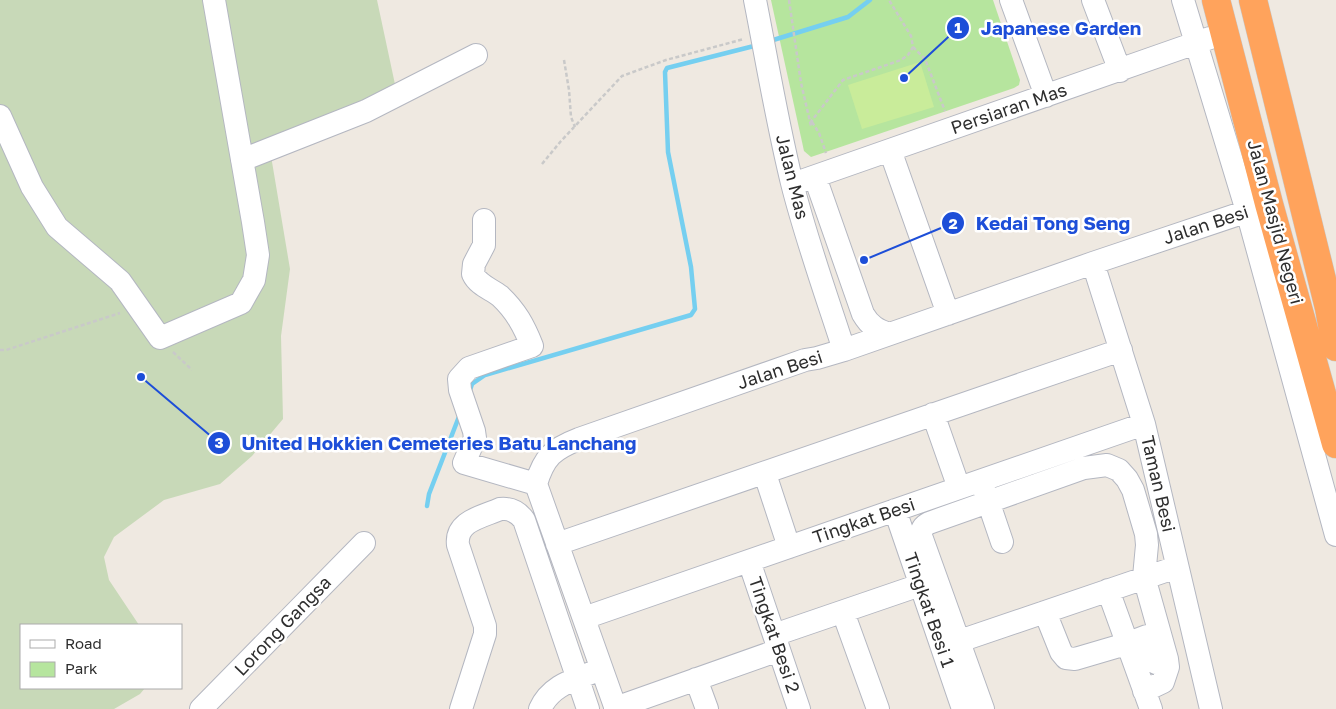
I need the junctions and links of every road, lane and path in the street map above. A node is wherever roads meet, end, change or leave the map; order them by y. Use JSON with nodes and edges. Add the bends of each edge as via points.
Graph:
{"nodes":[{"id":1,"x":214,"y":0,"type":"edge"},
{"id":2,"x":755,"y":0,"type":"edge"},
{"id":3,"x":789,"y":0,"type":"edge"},
{"id":4,"x":889,"y":0,"type":"edge"},
{"id":5,"x":1011,"y":0,"type":"edge"},
{"id":6,"x":1093,"y":0,"type":"edge"},
{"id":7,"x":1183,"y":0,"type":"edge"},
{"id":8,"x":1216,"y":0,"type":"edge"},
{"id":9,"x":1237,"y":0,"type":"edge"},
{"id":10,"x":1253,"y":0,"type":"edge"},
{"id":11,"x":761,"y":30,"type":"junction"},
{"id":12,"x":1225,"y":33,"type":"junction"},
{"id":13,"x":1196,"y":43,"type":"junction"},
{"id":14,"x":913,"y":47,"type":"junction"},
{"id":15,"x":476,"y":55,"type":"dead end"},
{"id":16,"x":564,"y":60,"type":"dead end"},
{"id":17,"x":1120,"y":71,"type":"junction"},
{"id":18,"x":1046,"y":96,"type":"junction"},
{"id":19,"x":0,"y":116,"type":"edge"},
{"id":20,"x":811,"y":123,"type":"junction"},
{"id":21,"x":575,"y":127,"type":"junction"},
{"id":22,"x":950,"y":129,"type":"junction"},
{"id":23,"x":890,"y":150,"type":"junction"},
{"id":24,"x":242,"y":160,"type":"junction"},
{"id":25,"x":542,"y":164,"type":"dead end"},
{"id":26,"x":823,"y":174,"type":"junction"},
{"id":27,"x":792,"y":184,"type":"junction"},
{"id":28,"x":1258,"y":208,"type":"junction"},
{"id":29,"x":484,"y":220,"type":"dead end"},
{"id":30,"x":1093,"y":263,"type":"junction"},
{"id":31,"x":138,"y":307,"type":"junction"},
{"id":32,"x":1332,"y":307,"type":"edge"},
{"id":33,"x":948,"y":314,"type":"junction"},
{"id":34,"x":834,"y":319,"type":"junction"},
{"id":35,"x":890,"y":334,"type":"junction"},
{"id":36,"x":160,"y":338,"type":"junction"},
{"id":37,"x":1336,"y":347,"type":"edge"},
{"id":38,"x":0,"y":350,"type":"edge"},
{"id":39,"x":844,"y":350,"type":"junction"},
{"id":40,"x":1121,"y":350,"type":"junction"},
{"id":41,"x":804,"y":360,"type":"junction"},
{"id":42,"x":192,"y":370,"type":"dead end"},
{"id":43,"x":933,"y":414,"type":"junction"},
{"id":44,"x":1144,"y":424,"type":"junction"},
{"id":45,"x":1336,"y":444,"type":"edge"},
{"id":46,"x":765,"y":474,"type":"junction"},
{"id":47,"x":536,"y":484,"type":"junction"},
{"id":48,"x":959,"y":488,"type":"junction"},
{"id":49,"x":987,"y":497,"type":"junction"},
{"id":50,"x":895,"y":510,"type":"junction"},
{"id":51,"x":1336,"y":535,"type":"edge"},
{"id":52,"x":1002,"y":542,"type":"dead end"},
{"id":53,"x":364,"y":543,"type":"dead end"},
{"id":54,"x":557,"y":544,"type":"junction"},
{"id":55,"x":789,"y":547,"type":"junction"},
{"id":56,"x":749,"y":561,"type":"junction"},
{"id":57,"x":1177,"y":567,"type":"junction"},
{"id":58,"x":1144,"y":578,"type":"junction"},
{"id":59,"x":920,"y":585,"type":"junction"},
{"id":60,"x":1108,"y":590,"type":"junction"},
{"id":61,"x":843,"y":612,"type":"junction"},
{"id":62,"x":1045,"y":612,"type":"junction"},
{"id":63,"x":584,"y":618,"type":"junction"},
{"id":64,"x":777,"y":643,"type":"junction"},
{"id":65,"x":1126,"y":644,"type":"junction"},
{"id":66,"x":951,"y":645,"type":"junction"},
{"id":67,"x":601,"y":669,"type":"junction"},
{"id":68,"x":578,"y":678,"type":"junction"},
{"id":69,"x":696,"y":679,"type":"junction"},
{"id":70,"x":1153,"y":694,"type":"edge"},
{"id":71,"x":202,"y":709,"type":"edge"},
{"id":72,"x":461,"y":709,"type":"edge"},
{"id":73,"x":540,"y":709,"type":"edge"},
{"id":74,"x":588,"y":709,"type":"edge"},
{"id":75,"x":615,"y":709,"type":"edge"},
{"id":76,"x":707,"y":709,"type":"edge"},
{"id":77,"x":799,"y":709,"type":"edge"},
{"id":78,"x":878,"y":709,"type":"edge"},
{"id":79,"x":963,"y":709,"type":"edge"},
{"id":80,"x":983,"y":709,"type":"edge"},
{"id":81,"x":1212,"y":709,"type":"edge"}],
"edges":[{"from":1,"to":24,"type":"street"},
{"from":2,"to":11,"type":"street","name":"Jalan Mas"},
{"from":3,"to":20,"type":"path","via":[[801,83]]},
{"from":4,"to":14,"type":"path"},
{"from":5,"to":18,"type":"street"},
{"from":6,"to":17,"type":"street"},
{"from":7,"to":13,"type":"street"},
{"from":8,"to":12,"type":"highway","name":"Jalan Masjid Negeri"},
{"from":9,"to":28,"type":"highway","via":[[1278,170],[1276,186]]},
{"from":10,"to":32,"type":"highway","name":"Jalan Masjid Negeri"},
{"from":11,"to":21,"type":"path","via":[[746,38],[622,76]]},
{"from":11,"to":27,"type":"street","name":"Jalan Mas"},
{"from":12,"to":13,"type":"street","name":"Persiaran Mas"},
{"from":12,"to":28,"type":"highway","name":"Jalan Masjid Negeri"},
{"from":13,"to":17,"type":"street","name":"Persiaran Mas"},
{"from":13,"to":28,"type":"street"},
{"from":14,"to":20,"type":"path","via":[[908,56],[900,60],[843,80]]},
{"from":14,"to":22,"type":"path","via":[[925,59]]},
{"from":15,"to":24,"type":"street","via":[[366,111]]},
{"from":16,"to":21,"type":"path"},
{"from":17,"to":18,"type":"street","name":"Persiaran Mas"},
{"from":18,"to":22,"type":"street","name":"Persiaran Mas"},
{"from":19,"to":31,"type":"street","via":[[32,187],[56,227],[120,280]]},
{"from":20,"to":26,"type":"path","via":[[819,133]]},
{"from":21,"to":25,"type":"path"},
{"from":22,"to":23,"type":"street","name":"Persiaran Mas"},
{"from":23,"to":26,"type":"street","name":"Persiaran Mas"},
{"from":23,"to":33,"type":"street"},
{"from":24,"to":36,"type":"street","via":[[258,255],[254,280],[242,302]]},
{"from":26,"to":27,"type":"street","name":"Persiaran Mas"},
{"from":26,"to":35,"type":"street","via":[[863,314],[876,329]]},
{"from":27,"to":34,"type":"street","name":"Jalan Mas"},
{"from":28,"to":30,"type":"street","name":"Jalan Besi"},
{"from":28,"to":45,"type":"highway","name":"Jalan Masjid Negeri"},
{"from":28,"to":51,"type":"street"},
{"from":29,"to":47,"type":"street","via":[[484,245],[472,274],[518,315],[532,346],[469,368],[459,378],[475,438],[464,463]]},
{"from":30,"to":33,"type":"street","name":"Jalan Besi"},
{"from":30,"to":40,"type":"street","name":"Taman Besi"},
{"from":31,"to":36,"type":"street"},
{"from":31,"to":38,"type":"path"},
{"from":32,"to":37,"type":"highway","name":"Jalan Masjid Negeri"},
{"from":33,"to":35,"type":"street","name":"Jalan Besi"},
{"from":34,"to":39,"type":"street","name":"Jalan Mas"},
{"from":34,"to":41,"type":"street","via":[[828,336]]},
{"from":35,"to":39,"type":"street","name":"Jalan Besi"},
{"from":36,"to":42,"type":"path"},
{"from":39,"to":41,"type":"street","name":"Jalan Besi"},
{"from":40,"to":43,"type":"street"},
{"from":40,"to":44,"type":"street","name":"Taman Besi"},
{"from":41,"to":47,"type":"street","name":"Jalan Besi","via":[[568,444],[548,458]]},
{"from":43,"to":46,"type":"street"},
{"from":43,"to":48,"type":"street"},
{"from":44,"to":48,"type":"street","name":"Tingkat Besi"},
{"from":44,"to":57,"type":"street","name":"Taman Besi"},
{"from":46,"to":54,"type":"street"},
{"from":46,"to":55,"type":"street"},
{"from":47,"to":54,"type":"street"},
{"from":48,"to":50,"type":"street","name":"Tingkat Besi"},
{"from":49,"to":52,"type":"street"},
{"from":49,"to":58,"type":"street","via":[[1084,468],[1108,465],[1120,470],[1133,490],[1146,534]]},
{"from":49,"to":66,"type":"street","via":[[921,530]]},
{"from":50,"to":55,"type":"street","name":"Tingkat Besi"},
{"from":50,"to":59,"type":"street","name":"Tingkat Besi 1"},
{"from":53,"to":71,"type":"street","name":"Lorong Gangsa"},
{"from":54,"to":63,"type":"street"},
{"from":55,"to":56,"type":"street","name":"Tingkat Besi"},
{"from":56,"to":63,"type":"street","name":"Tingkat Besi"},
{"from":56,"to":64,"type":"street","name":"Tingkat Besi 2"},
{"from":57,"to":58,"type":"street"},
{"from":57,"to":81,"type":"street","name":"Taman Besi"},
{"from":58,"to":60,"type":"street"},
{"from":58,"to":70,"type":"street","via":[[1168,667]]},
{"from":59,"to":61,"type":"street"},
{"from":59,"to":66,"type":"street","name":"Tingkat Besi 1"},
{"from":60,"to":62,"type":"street"},
{"from":60,"to":65,"type":"street"},
{"from":61,"to":64,"type":"street"},
{"from":61,"to":78,"type":"street"},
{"from":62,"to":65,"type":"street","via":[[1066,658]]},
{"from":62,"to":66,"type":"street"},
{"from":63,"to":67,"type":"street"},
{"from":64,"to":69,"type":"street"},
{"from":64,"to":77,"type":"street","name":"Tingkat Besi 2"},
{"from":65,"to":70,"type":"street"},
{"from":66,"to":79,"type":"street","name":"Tingkat Besi 1"},
{"from":66,"to":80,"type":"street"},
{"from":67,"to":68,"type":"street"},
{"from":67,"to":75,"type":"street"},
{"from":68,"to":72,"type":"street","via":[[524,520],[514,510],[500,509],[464,525],[457,538],[485,626]]},
{"from":68,"to":73,"type":"street","via":[[553,690]]},
{"from":68,"to":74,"type":"street"},
{"from":69,"to":75,"type":"street"},
{"from":69,"to":76,"type":"street"}]}
